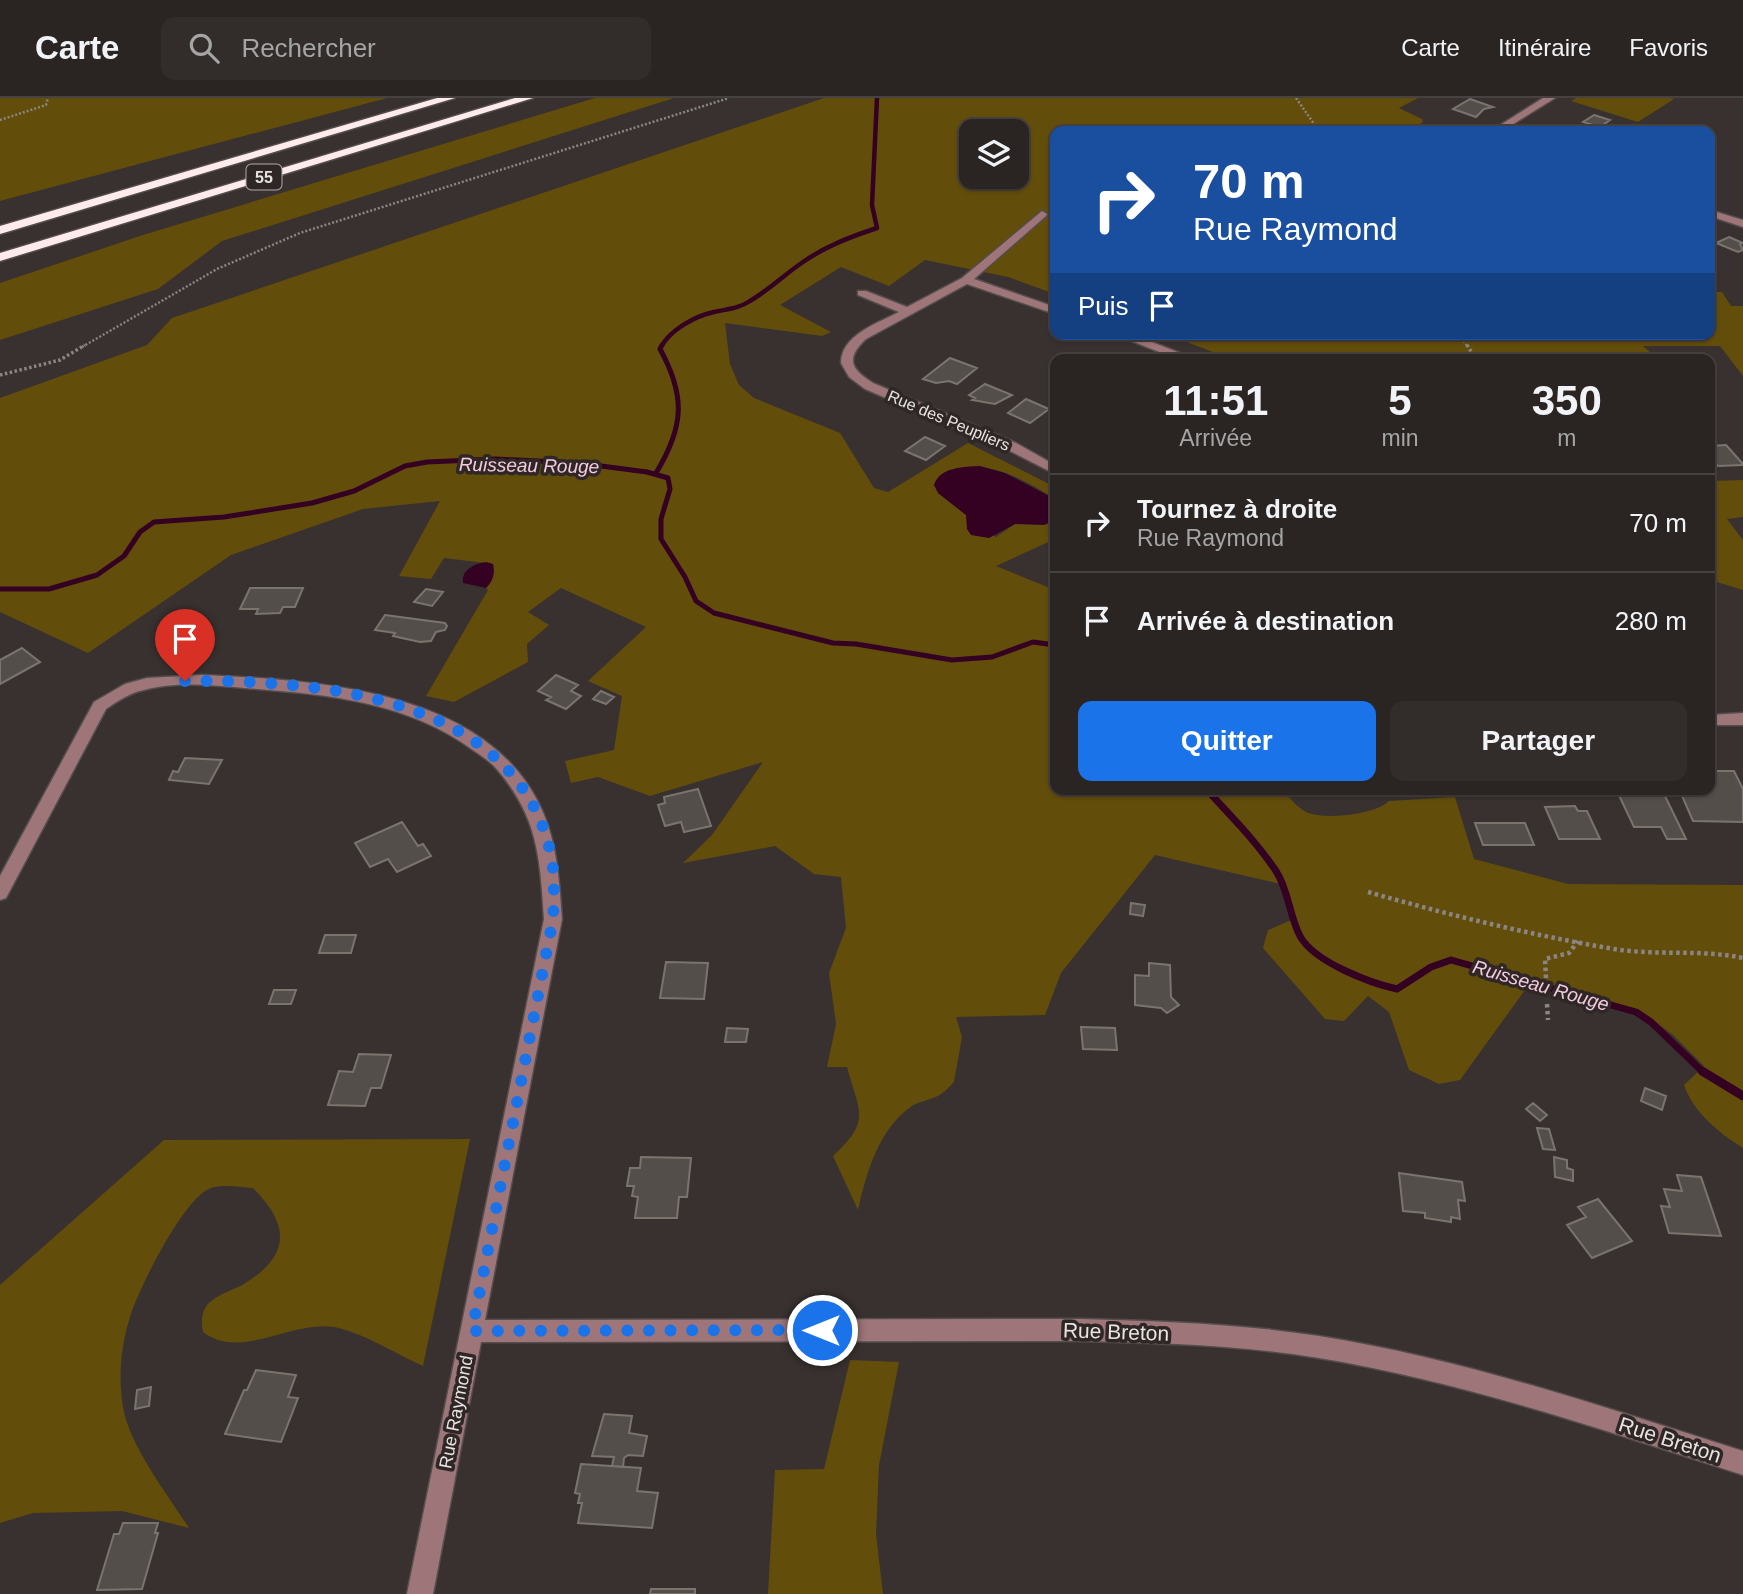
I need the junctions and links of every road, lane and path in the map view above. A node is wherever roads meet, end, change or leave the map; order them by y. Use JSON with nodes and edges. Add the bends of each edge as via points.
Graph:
{"nodes":[{"id":1,"x":48,"y":98,"type":"edge"},
{"id":2,"x":449,"y":98,"type":"edge"},
{"id":3,"x":527,"y":98,"type":"edge"},
{"id":4,"x":729,"y":98,"type":"edge"},
{"id":5,"x":1296,"y":98,"type":"edge"},
{"id":6,"x":1550,"y":98,"type":"edge"},
{"id":7,"x":0,"y":120,"type":"edge"},
{"id":8,"x":1315,"y":126,"type":"edge"},
{"id":9,"x":1504,"y":126,"type":"edge"},
{"id":10,"x":303,"y":141,"type":"junction"},
{"id":11,"x":1042,"y":214,"type":"dead end"},
{"id":12,"x":0,"y":215,"type":"edge"},
{"id":13,"x":1715,"y":215,"type":"edge"},
{"id":14,"x":1743,"y":224,"type":"edge"},
{"id":15,"x":0,"y":230,"type":"edge"},
{"id":16,"x":0,"y":257,"type":"edge"},
{"id":17,"x":966,"y":280,"type":"junction"},
{"id":18,"x":862,"y":293,"type":"dead end"},
{"id":19,"x":1050,"y":309,"type":"edge"},
{"id":20,"x":905,"y":310,"type":"junction"},
{"id":21,"x":1137,"y":340,"type":"edge"},
{"id":22,"x":1175,"y":354,"type":"edge"},
{"id":23,"x":0,"y":375,"type":"edge"},
{"id":24,"x":1050,"y":467,"type":"edge"},
{"id":25,"x":1743,"y":719,"type":"edge"},
{"id":26,"x":1715,"y":720,"type":"edge"},
{"id":27,"x":1368,"y":892,"type":"dead end"},
{"id":28,"x":0,"y":894,"type":"edge"},
{"id":29,"x":1578,"y":941,"type":"junction"},
{"id":30,"x":1743,"y":958,"type":"edge"},
{"id":31,"x":1546,"y":978,"type":"dead end"},
{"id":32,"x":1547,"y":1004,"type":"dead end"},
{"id":33,"x":1548,"y":1020,"type":"dead end"},
{"id":34,"x":472,"y":1331,"type":"junction"},
{"id":35,"x":1743,"y":1463,"type":"edge"},
{"id":36,"x":421,"y":1594,"type":"edge"}],
"edges":[{"from":1,"to":7,"type":"path","via":[[46,105]]},
{"from":2,"to":10,"type":"highway"},
{"from":3,"to":16,"type":"highway","number":"55"},
{"from":4,"to":23,"type":"path","via":[[300,233],[218,269],[60,360]]},
{"from":5,"to":8,"type":"path"},
{"from":6,"to":9,"type":"street"},
{"from":10,"to":12,"type":"highway"},
{"from":10,"to":15,"type":"highway"},
{"from":11,"to":17,"type":"street"},
{"from":13,"to":14,"type":"street"},
{"from":17,"to":19,"type":"street"},
{"from":17,"to":20,"type":"street"},
{"from":18,"to":20,"type":"street"},
{"from":20,"to":24,"type":"street","name":"Rue des Peupliers","via":[[853,343],[846,365],[858,380]]},
{"from":21,"to":22,"type":"street"},
{"from":25,"to":26,"type":"street"},
{"from":27,"to":29,"type":"path","via":[[1468,920]]},
{"from":28,"to":34,"type":"street","name":"Rue Raymond","via":[[93,716],[108,698],[126,688],[160,682],[261,683],[346,693],[449,725],[497,759],[532,803],[544,829],[551,857],[553,919]]},
{"from":29,"to":30,"type":"path","via":[[1636,952],[1705,951]]},
{"from":29,"to":31,"type":"path","via":[[1569,953],[1545,960]]},
{"from":32,"to":33,"type":"path"},
{"from":34,"to":35,"type":"street","name":"Rue Breton","via":[[1064,1330],[1252,1338],[1451,1373]]},
{"from":34,"to":36,"type":"street","name":"Rue Raymond"}]}
